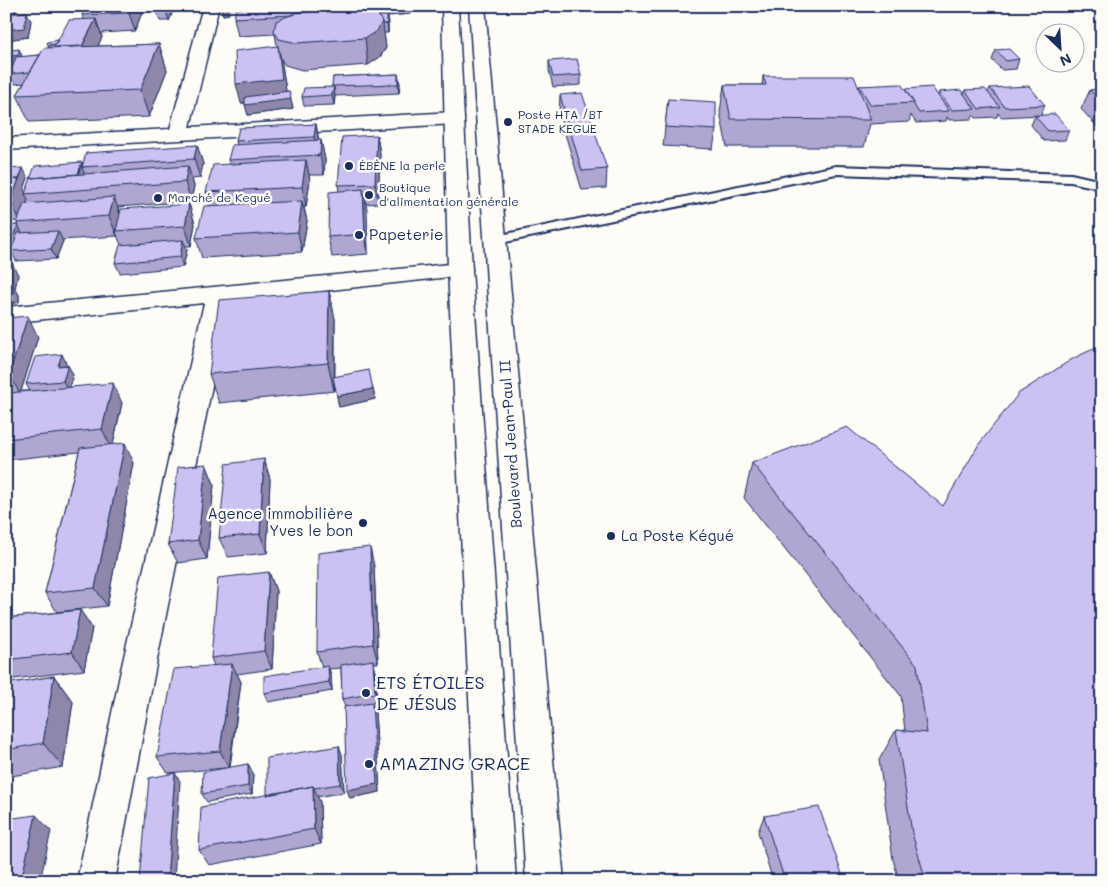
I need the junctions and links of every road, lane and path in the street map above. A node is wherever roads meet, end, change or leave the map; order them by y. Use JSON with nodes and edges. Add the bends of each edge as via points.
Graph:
{"nodes":[{"id":1,"x":211,"y":6,"type":"edge"},
{"id":2,"x":450,"y":6,"type":"edge"},
{"id":3,"x":477,"y":6,"type":"edge"},
{"id":4,"x":454,"y":118,"type":"junction"},
{"id":5,"x":178,"y":134,"type":"junction"},
{"id":6,"x":6,"y":144,"type":"edge"},
{"id":7,"x":1102,"y":185,"type":"edge"},
{"id":8,"x":496,"y":240,"type":"junction"},
{"id":9,"x":460,"y":270,"type":"junction"},
{"id":10,"x":218,"y":295,"type":"junction"},
{"id":11,"x":6,"y":315,"type":"edge"},
{"id":12,"x":96,"y":881,"type":"edge"},
{"id":13,"x":497,"y":881,"type":"edge"},
{"id":14,"x":545,"y":881,"type":"edge"}],
"edges":[{"from":1,"to":5,"type":"main road"},
{"from":2,"to":4,"type":"main road"},
{"from":3,"to":8,"type":"main road","name":"Boulevard Jean-Paul II"},
{"from":4,"to":5,"type":"main road"},
{"from":4,"to":9,"type":"main road"},
{"from":5,"to":6,"type":"main road"},
{"from":7,"to":8,"type":"lane","via":[[1071,178],[836,170]]},
{"from":8,"to":14,"type":"main road","name":"Boulevard Jean-Paul II"},
{"from":9,"to":10,"type":"main road"},
{"from":9,"to":13,"type":"main road"},
{"from":10,"to":11,"type":"main road"},
{"from":10,"to":12,"type":"main road"}]}
